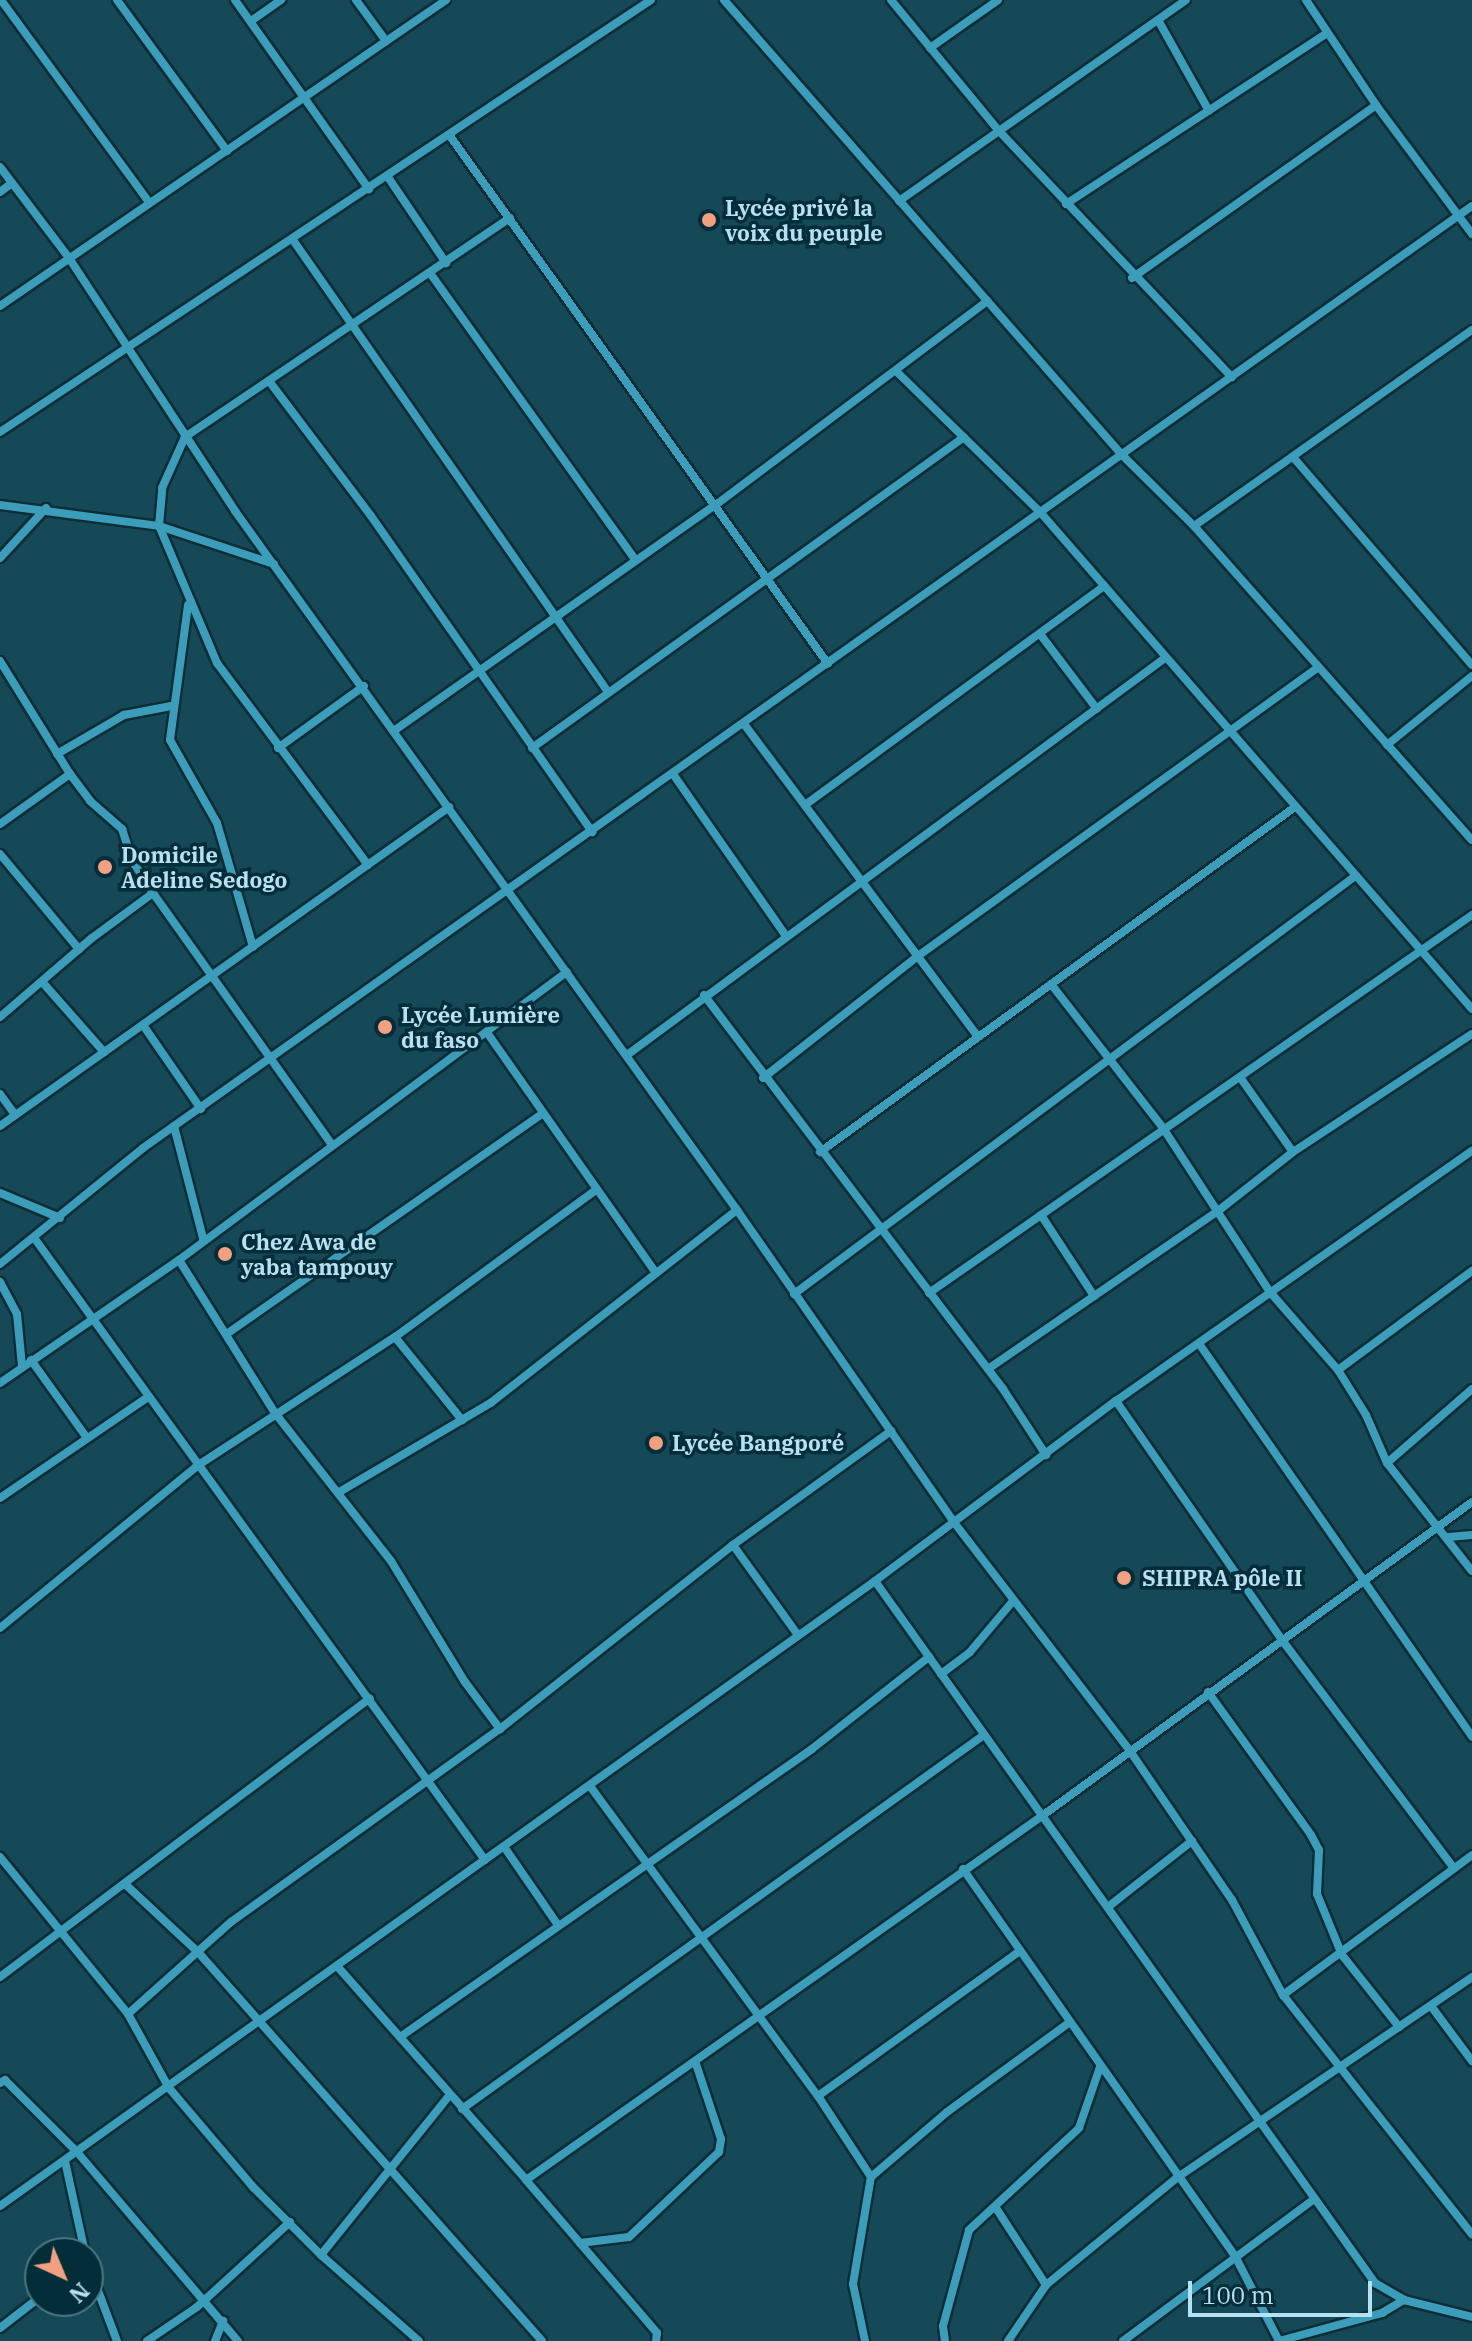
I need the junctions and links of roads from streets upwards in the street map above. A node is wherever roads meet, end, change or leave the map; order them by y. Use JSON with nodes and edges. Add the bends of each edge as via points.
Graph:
{"nodes":[{"id":1,"x":1,"y":0,"type":"edge"},
{"id":2,"x":117,"y":0,"type":"edge"},
{"id":3,"x":235,"y":0,"type":"edge"},
{"id":4,"x":281,"y":0,"type":"edge"},
{"id":5,"x":356,"y":0,"type":"edge"},
{"id":6,"x":446,"y":0,"type":"edge"},
{"id":7,"x":651,"y":0,"type":"edge"},
{"id":8,"x":724,"y":0,"type":"edge"},
{"id":9,"x":891,"y":0,"type":"edge"},
{"id":10,"x":998,"y":0,"type":"edge"},
{"id":11,"x":1186,"y":0,"type":"edge"},
{"id":12,"x":1306,"y":0,"type":"edge"},
{"id":13,"x":1158,"y":20,"type":"junction"},
{"id":14,"x":251,"y":21,"type":"junction"},
{"id":15,"x":1326,"y":34,"type":"junction"},
{"id":16,"x":386,"y":41,"type":"junction"},
{"id":17,"x":930,"y":48,"type":"junction"},
{"id":18,"x":307,"y":98,"type":"junction"},
{"id":19,"x":1376,"y":105,"type":"junction"},
{"id":20,"x":1209,"y":111,"type":"junction"},
{"id":21,"x":999,"y":131,"type":"junction"},
{"id":22,"x":450,"y":136,"type":"junction"},
{"id":23,"x":227,"y":151,"type":"junction"},
{"id":24,"x":0,"y":167,"type":"edge"},
{"id":25,"x":388,"y":177,"type":"junction"},
{"id":26,"x":12,"y":183,"type":"junction"},
{"id":27,"x":369,"y":189,"type":"junction"},
{"id":28,"x":0,"y":192,"type":"edge"},
{"id":29,"x":899,"y":201,"type":"junction"},
{"id":30,"x":149,"y":202,"type":"junction"},
{"id":31,"x":1066,"y":204,"type":"junction"},
{"id":32,"x":1472,"y":206,"type":"edge"},
{"id":33,"x":1460,"y":215,"type":"junction"},
{"id":34,"x":510,"y":218,"type":"junction"},
{"id":35,"x":1472,"y":234,"type":"edge"},
{"id":36,"x":293,"y":240,"type":"junction"},
{"id":37,"x":69,"y":258,"type":"junction"},
{"id":38,"x":446,"y":263,"type":"junction"},
{"id":39,"x":430,"y":273,"type":"junction"},
{"id":40,"x":1132,"y":278,"type":"junction"},
{"id":41,"x":987,"y":301,"type":"junction"},
{"id":42,"x":0,"y":306,"type":"edge"},
{"id":43,"x":354,"y":326,"type":"junction"},
{"id":44,"x":1472,"y":330,"type":"edge"},
{"id":45,"x":129,"y":350,"type":"junction"},
{"id":46,"x":896,"y":371,"type":"junction"},
{"id":47,"x":1232,"y":377,"type":"junction"},
{"id":48,"x":269,"y":381,"type":"junction"},
{"id":49,"x":0,"y":432,"type":"edge"},
{"id":50,"x":185,"y":437,"type":"junction"},
{"id":51,"x":964,"y":437,"type":"junction"},
{"id":52,"x":1122,"y":455,"type":"junction"},
{"id":53,"x":1293,"y":457,"type":"junction"},
{"id":54,"x":717,"y":504,"type":"junction"},
{"id":55,"x":0,"y":505,"type":"edge"},
{"id":56,"x":46,"y":508,"type":"junction"},
{"id":57,"x":1041,"y":513,"type":"junction"},
{"id":58,"x":159,"y":526,"type":"junction"},
{"id":59,"x":1194,"y":526,"type":"junction"},
{"id":60,"x":0,"y":558,"type":"edge"},
{"id":61,"x":634,"y":558,"type":"junction"},
{"id":62,"x":275,"y":564,"type":"junction"},
{"id":63,"x":765,"y":580,"type":"junction"},
{"id":64,"x":1104,"y":586,"type":"junction"},
{"id":65,"x":188,"y":604,"type":"junction"},
{"id":66,"x":552,"y":616,"type":"junction"},
{"id":67,"x":1040,"y":634,"type":"junction"},
{"id":68,"x":1165,"y":658,"type":"junction"},
{"id":69,"x":0,"y":661,"type":"edge"},
{"id":70,"x":828,"y":664,"type":"junction"},
{"id":71,"x":1472,"y":665,"type":"edge"},
{"id":72,"x":1318,"y":667,"type":"junction"},
{"id":73,"x":479,"y":672,"type":"junction"},
{"id":74,"x":10,"y":676,"type":"junction"},
{"id":75,"x":1472,"y":676,"type":"edge"},
{"id":76,"x":0,"y":684,"type":"edge"},
{"id":77,"x":364,"y":686,"type":"junction"},
{"id":78,"x":608,"y":692,"type":"junction"},
{"id":79,"x":171,"y":706,"type":"junction"},
{"id":80,"x":1097,"y":709,"type":"junction"},
{"id":81,"x":744,"y":724,"type":"junction"},
{"id":82,"x":395,"y":730,"type":"junction"},
{"id":83,"x":1232,"y":734,"type":"junction"},
{"id":84,"x":1387,"y":745,"type":"junction"},
{"id":85,"x":278,"y":748,"type":"junction"},
{"id":86,"x":532,"y":748,"type":"junction"},
{"id":87,"x":57,"y":754,"type":"junction"},
{"id":88,"x":70,"y":774,"type":"junction"},
{"id":89,"x":673,"y":774,"type":"junction"},
{"id":90,"x":805,"y":805,"type":"junction"},
{"id":91,"x":449,"y":807,"type":"junction"},
{"id":92,"x":1295,"y":807,"type":"junction"},
{"id":93,"x":0,"y":824,"type":"edge"},
{"id":94,"x":592,"y":832,"type":"junction"},
{"id":95,"x":1472,"y":840,"type":"edge"},
{"id":96,"x":0,"y":854,"type":"edge"},
{"id":97,"x":368,"y":865,"type":"junction"},
{"id":98,"x":1354,"y":877,"type":"junction"},
{"id":99,"x":862,"y":881,"type":"junction"},
{"id":100,"x":509,"y":890,"type":"junction"},
{"id":101,"x":153,"y":893,"type":"junction"},
{"id":102,"x":1472,"y":915,"type":"edge"},
{"id":103,"x":786,"y":936,"type":"junction"},
{"id":104,"x":253,"y":947,"type":"junction"},
{"id":105,"x":79,"y":949,"type":"junction"},
{"id":106,"x":1420,"y":951,"type":"junction"},
{"id":107,"x":918,"y":956,"type":"junction"},
{"id":108,"x":567,"y":972,"type":"junction"},
{"id":109,"x":212,"y":976,"type":"junction"},
{"id":110,"x":44,"y":984,"type":"junction"},
{"id":111,"x":1051,"y":984,"type":"junction"},
{"id":112,"x":704,"y":995,"type":"junction"},
{"id":113,"x":1472,"y":1009,"type":"edge"},
{"id":114,"x":0,"y":1017,"type":"edge"},
{"id":115,"x":143,"y":1025,"type":"junction"},
{"id":116,"x":488,"y":1034,"type":"junction"},
{"id":117,"x":1472,"y":1034,"type":"edge"},
{"id":118,"x":977,"y":1035,"type":"junction"},
{"id":119,"x":104,"y":1052,"type":"junction"},
{"id":120,"x":627,"y":1055,"type":"junction"},
{"id":121,"x":272,"y":1059,"type":"junction"},
{"id":122,"x":1111,"y":1061,"type":"junction"},
{"id":123,"x":763,"y":1078,"type":"junction"},
{"id":124,"x":1242,"y":1080,"type":"junction"},
{"id":125,"x":0,"y":1094,"type":"edge"},
{"id":126,"x":201,"y":1109,"type":"junction"},
{"id":127,"x":543,"y":1113,"type":"junction"},
{"id":128,"x":15,"y":1115,"type":"junction"},
{"id":129,"x":0,"y":1126,"type":"edge"},
{"id":130,"x":174,"y":1126,"type":"junction"},
{"id":131,"x":1163,"y":1128,"type":"junction"},
{"id":132,"x":332,"y":1145,"type":"junction"},
{"id":133,"x":1472,"y":1151,"type":"edge"},
{"id":134,"x":820,"y":1152,"type":"junction"},
{"id":135,"x":1293,"y":1152,"type":"junction"},
{"id":136,"x":597,"y":1189,"type":"junction"},
{"id":137,"x":0,"y":1193,"type":"edge"},
{"id":138,"x":737,"y":1210,"type":"junction"},
{"id":139,"x":1218,"y":1211,"type":"junction"},
{"id":140,"x":1041,"y":1215,"type":"junction"},
{"id":141,"x":60,"y":1218,"type":"junction"},
{"id":142,"x":880,"y":1230,"type":"junction"},
{"id":143,"x":203,"y":1238,"type":"junction"},
{"id":144,"x":35,"y":1239,"type":"junction"},
{"id":145,"x":179,"y":1260,"type":"junction"},
{"id":146,"x":0,"y":1264,"type":"edge"},
{"id":147,"x":1472,"y":1271,"type":"edge"},
{"id":148,"x":656,"y":1273,"type":"junction"},
{"id":149,"x":0,"y":1282,"type":"edge"},
{"id":150,"x":1270,"y":1292,"type":"junction"},
{"id":151,"x":929,"y":1293,"type":"junction"},
{"id":152,"x":794,"y":1294,"type":"junction"},
{"id":153,"x":1094,"y":1296,"type":"junction"},
{"id":154,"x":91,"y":1317,"type":"junction"},
{"id":155,"x":228,"y":1333,"type":"junction"},
{"id":156,"x":395,"y":1337,"type":"junction"},
{"id":157,"x":1200,"y":1345,"type":"junction"},
{"id":158,"x":31,"y":1360,"type":"junction"},
{"id":159,"x":22,"y":1366,"type":"junction"},
{"id":160,"x":988,"y":1369,"type":"junction"},
{"id":161,"x":1338,"y":1370,"type":"junction"},
{"id":162,"x":0,"y":1383,"type":"edge"},
{"id":163,"x":1472,"y":1389,"type":"edge"},
{"id":164,"x":148,"y":1397,"type":"junction"},
{"id":165,"x":1116,"y":1401,"type":"junction"},
{"id":166,"x":275,"y":1413,"type":"junction"},
{"id":167,"x":462,"y":1420,"type":"junction"},
{"id":168,"x":891,"y":1431,"type":"junction"},
{"id":169,"x":87,"y":1438,"type":"junction"},
{"id":170,"x":1046,"y":1455,"type":"junction"},
{"id":171,"x":1387,"y":1463,"type":"junction"},
{"id":172,"x":197,"y":1466,"type":"junction"},
{"id":173,"x":341,"y":1491,"type":"junction"},
{"id":174,"x":0,"y":1498,"type":"edge"},
{"id":175,"x":1472,"y":1502,"type":"edge"},
{"id":176,"x":953,"y":1521,"type":"junction"},
{"id":177,"x":1438,"y":1524,"type":"junction"},
{"id":178,"x":1472,"y":1535,"type":"edge"},
{"id":179,"x":1448,"y":1537,"type":"junction"},
{"id":180,"x":733,"y":1545,"type":"junction"},
{"id":181,"x":1472,"y":1571,"type":"edge"},
{"id":182,"x":875,"y":1581,"type":"junction"},
{"id":183,"x":1364,"y":1581,"type":"junction"},
{"id":184,"x":1013,"y":1601,"type":"junction"},
{"id":185,"x":0,"y":1628,"type":"edge"},
{"id":186,"x":798,"y":1635,"type":"junction"},
{"id":187,"x":1282,"y":1640,"type":"junction"},
{"id":188,"x":929,"y":1657,"type":"junction"},
{"id":189,"x":941,"y":1674,"type":"junction"},
{"id":190,"x":1208,"y":1692,"type":"junction"},
{"id":191,"x":370,"y":1698,"type":"junction"},
{"id":192,"x":500,"y":1729,"type":"junction"},
{"id":193,"x":984,"y":1735,"type":"junction"},
{"id":194,"x":1471,"y":1735,"type":"edge"},
{"id":195,"x":1130,"y":1751,"type":"junction"},
{"id":196,"x":426,"y":1779,"type":"junction"},
{"id":197,"x":590,"y":1786,"type":"junction"},
{"id":198,"x":1042,"y":1816,"type":"junction"},
{"id":199,"x":1192,"y":1841,"type":"junction"},
{"id":200,"x":505,"y":1848,"type":"junction"},
{"id":201,"x":1472,"y":1855,"type":"edge"},
{"id":202,"x":0,"y":1857,"type":"edge"},
{"id":203,"x":485,"y":1860,"type":"junction"},
{"id":204,"x":649,"y":1862,"type":"junction"},
{"id":205,"x":1453,"y":1867,"type":"junction"},
{"id":206,"x":963,"y":1869,"type":"junction"},
{"id":207,"x":125,"y":1884,"type":"junction"},
{"id":208,"x":1108,"y":1907,"type":"junction"},
{"id":209,"x":558,"y":1925,"type":"junction"},
{"id":210,"x":64,"y":1932,"type":"junction"},
{"id":211,"x":701,"y":1938,"type":"junction"},
{"id":212,"x":1020,"y":1951,"type":"junction"},
{"id":213,"x":198,"y":1952,"type":"junction"},
{"id":214,"x":1342,"y":1955,"type":"junction"},
{"id":215,"x":337,"y":1966,"type":"junction"},
{"id":216,"x":0,"y":1977,"type":"edge"},
{"id":217,"x":1472,"y":1977,"type":"edge"},
{"id":218,"x":1283,"y":1995,"type":"junction"},
{"id":219,"x":1431,"y":2006,"type":"junction"},
{"id":220,"x":128,"y":2014,"type":"junction"},
{"id":221,"x":757,"y":2016,"type":"junction"},
{"id":222,"x":1070,"y":2022,"type":"junction"},
{"id":223,"x":256,"y":2023,"type":"junction"},
{"id":224,"x":1399,"y":2027,"type":"junction"},
{"id":225,"x":400,"y":2037,"type":"junction"},
{"id":226,"x":695,"y":2061,"type":"junction"},
{"id":227,"x":1472,"y":2061,"type":"edge"},
{"id":228,"x":1100,"y":2067,"type":"junction"},
{"id":229,"x":1340,"y":2067,"type":"junction"},
{"id":230,"x":2,"y":2079,"type":"edge"},
{"id":231,"x":169,"y":2088,"type":"junction"},
{"id":232,"x":818,"y":2096,"type":"junction"},
{"id":233,"x":448,"y":2097,"type":"junction"},
{"id":234,"x":462,"y":2109,"type":"junction"},
{"id":235,"x":1256,"y":2119,"type":"junction"},
{"id":236,"x":77,"y":2152,"type":"junction"},
{"id":237,"x":65,"y":2161,"type":"junction"},
{"id":238,"x":392,"y":2168,"type":"junction"},
{"id":239,"x":871,"y":2177,"type":"junction"},
{"id":240,"x":1178,"y":2177,"type":"junction"},
{"id":241,"x":526,"y":2180,"type":"junction"},
{"id":242,"x":1314,"y":2199,"type":"junction"},
{"id":243,"x":0,"y":2206,"type":"edge"},
{"id":244,"x":996,"y":2208,"type":"junction"},
{"id":245,"x":290,"y":2222,"type":"junction"},
{"id":246,"x":1472,"y":2234,"type":"edge"},
{"id":247,"x":82,"y":2237,"type":"edge"},
{"id":248,"x":580,"y":2243,"type":"junction"},
{"id":249,"x":321,"y":2255,"type":"junction"},
{"id":250,"x":1236,"y":2258,"type":"junction"},
{"id":251,"x":1046,"y":2285,"type":"junction"},
{"id":252,"x":206,"y":2299,"type":"junction"},
{"id":253,"x":1404,"y":2300,"type":"junction"},
{"id":254,"x":104,"y":2306,"type":"edge"},
{"id":255,"x":24,"y":2309,"type":"edge"},
{"id":256,"x":1472,"y":2317,"type":"edge"},
{"id":257,"x":223,"y":2321,"type":"junction"},
{"id":258,"x":0,"y":2328,"type":"edge"},
{"id":259,"x":117,"y":2341,"type":"edge"},
{"id":260,"x":147,"y":2341,"type":"edge"},
{"id":261,"x":215,"y":2341,"type":"edge"},
{"id":262,"x":238,"y":2341,"type":"edge"},
{"id":263,"x":419,"y":2341,"type":"edge"},
{"id":264,"x":542,"y":2341,"type":"edge"},
{"id":265,"x":656,"y":2341,"type":"edge"},
{"id":266,"x":865,"y":2341,"type":"edge"},
{"id":267,"x":945,"y":2341,"type":"edge"},
{"id":268,"x":1008,"y":2341,"type":"edge"},
{"id":269,"x":1123,"y":2341,"type":"edge"},
{"id":270,"x":1279,"y":2341,"type":"edge"}],
"edges":[{"from":1,"to":30,"type":"street"},
{"from":2,"to":23,"type":"street"},
{"from":3,"to":14,"type":"street"},
{"from":4,"to":14,"type":"street"},
{"from":5,"to":16,"type":"street"},
{"from":6,"to":16,"type":"street"},
{"from":7,"to":22,"type":"street"},
{"from":8,"to":29,"type":"street"},
{"from":9,"to":17,"type":"street"},
{"from":10,"to":17,"type":"street"},
{"from":11,"to":13,"type":"street"},
{"from":12,"to":15,"type":"street"},
{"from":13,"to":20,"type":"street"},
{"from":13,"to":21,"type":"street"},
{"from":14,"to":18,"type":"street"},
{"from":15,"to":19,"type":"street"},
{"from":15,"to":20,"type":"street"},
{"from":16,"to":18,"type":"street"},
{"from":17,"to":21,"type":"street"},
{"from":18,"to":23,"type":"street"},
{"from":18,"to":27,"type":"street"},
{"from":19,"to":33,"type":"street"},
{"from":19,"to":40,"type":"street"},
{"from":20,"to":31,"type":"street"},
{"from":21,"to":29,"type":"street"},
{"from":21,"to":31,"type":"street"},
{"from":22,"to":25,"type":"street"},
{"from":22,"to":34,"type":"street"},
{"from":23,"to":30,"type":"street"},
{"from":24,"to":26,"type":"street"},
{"from":25,"to":27,"type":"street"},
{"from":25,"to":38,"type":"street"},
{"from":26,"to":28,"type":"street"},
{"from":26,"to":37,"type":"street"},
{"from":27,"to":36,"type":"street"},
{"from":29,"to":41,"type":"street"},
{"from":30,"to":37,"type":"street"},
{"from":31,"to":40,"type":"street"},
{"from":32,"to":33,"type":"street"},
{"from":33,"to":35,"type":"street"},
{"from":33,"to":47,"type":"street"},
{"from":34,"to":38,"type":"street"},
{"from":34,"to":54,"type":"street"},
{"from":36,"to":43,"type":"street"},
{"from":36,"to":45,"type":"street"},
{"from":37,"to":42,"type":"street"},
{"from":37,"to":45,"type":"street"},
{"from":38,"to":39,"type":"street"},
{"from":39,"to":43,"type":"street"},
{"from":39,"to":61,"type":"street"},
{"from":40,"to":47,"type":"street"},
{"from":41,"to":46,"type":"street"},
{"from":41,"to":52,"type":"street"},
{"from":43,"to":48,"type":"street"},
{"from":43,"to":66,"type":"street"},
{"from":44,"to":53,"type":"street"},
{"from":45,"to":49,"type":"street"},
{"from":45,"to":50,"type":"street"},
{"from":46,"to":51,"type":"street"},
{"from":46,"to":54,"type":"street"},
{"from":47,"to":52,"type":"street"},
{"from":48,"to":50,"type":"street"},
{"from":48,"to":73,"type":"street"},
{"from":50,"to":58,"type":"street","via":[[162,488]]},
{"from":50,"to":62,"type":"street"},
{"from":51,"to":57,"type":"street"},
{"from":51,"to":63,"type":"street"},
{"from":52,"to":57,"type":"street"},
{"from":52,"to":59,"type":"street"},
{"from":53,"to":59,"type":"street"},
{"from":53,"to":71,"type":"street"},
{"from":54,"to":61,"type":"street"},
{"from":54,"to":63,"type":"street"},
{"from":55,"to":56,"type":"street"},
{"from":56,"to":58,"type":"street"},
{"from":56,"to":60,"type":"street"},
{"from":57,"to":64,"type":"street"},
{"from":57,"to":70,"type":"street"},
{"from":58,"to":62,"type":"street"},
{"from":58,"to":65,"type":"street"},
{"from":59,"to":72,"type":"street"},
{"from":61,"to":66,"type":"street"},
{"from":62,"to":77,"type":"street"},
{"from":63,"to":70,"type":"street"},
{"from":63,"to":78,"type":"street"},
{"from":64,"to":67,"type":"street"},
{"from":64,"to":68,"type":"street"},
{"from":65,"to":79,"type":"street"},
{"from":65,"to":85,"type":"street","via":[[217,663]]},
{"from":66,"to":73,"type":"street"},
{"from":66,"to":78,"type":"street"},
{"from":67,"to":80,"type":"street"},
{"from":67,"to":90,"type":"street"},
{"from":68,"to":80,"type":"street"},
{"from":68,"to":83,"type":"street"},
{"from":69,"to":74,"type":"street"},
{"from":70,"to":81,"type":"street"},
{"from":72,"to":83,"type":"street"},
{"from":72,"to":84,"type":"street"},
{"from":73,"to":82,"type":"street"},
{"from":73,"to":86,"type":"street"},
{"from":74,"to":76,"type":"street"},
{"from":74,"to":87,"type":"street"},
{"from":75,"to":84,"type":"street"},
{"from":77,"to":82,"type":"street"},
{"from":77,"to":85,"type":"street"},
{"from":78,"to":86,"type":"street"},
{"from":79,"to":87,"type":"street","via":[[124,715]]},
{"from":79,"to":104,"type":"street","via":[[170,740],[222,834]]},
{"from":80,"to":99,"type":"street"},
{"from":81,"to":89,"type":"street"},
{"from":81,"to":90,"type":"street"},
{"from":82,"to":91,"type":"street"},
{"from":83,"to":92,"type":"street"},
{"from":83,"to":107,"type":"street"},
{"from":84,"to":95,"type":"street"},
{"from":85,"to":97,"type":"street"},
{"from":86,"to":94,"type":"street"},
{"from":87,"to":88,"type":"street"},
{"from":88,"to":93,"type":"street"},
{"from":88,"to":101,"type":"street","via":[[90,801],[122,829],[133,862]]},
{"from":89,"to":94,"type":"street"},
{"from":89,"to":103,"type":"street"},
{"from":90,"to":99,"type":"street"},
{"from":91,"to":97,"type":"street"},
{"from":91,"to":100,"type":"street"},
{"from":92,"to":98,"type":"street"},
{"from":92,"to":111,"type":"street"},
{"from":94,"to":100,"type":"street"},
{"from":96,"to":105,"type":"street"},
{"from":97,"to":104,"type":"street"},
{"from":98,"to":106,"type":"street"},
{"from":98,"to":122,"type":"street"},
{"from":99,"to":103,"type":"street"},
{"from":99,"to":107,"type":"street"},
{"from":100,"to":108,"type":"street"},
{"from":100,"to":121,"type":"street"},
{"from":101,"to":105,"type":"street"},
{"from":101,"to":109,"type":"street"},
{"from":102,"to":106,"type":"street"},
{"from":103,"to":112,"type":"street"},
{"from":104,"to":109,"type":"street"},
{"from":105,"to":110,"type":"street"},
{"from":106,"to":113,"type":"street"},
{"from":106,"to":124,"type":"street"},
{"from":107,"to":118,"type":"street"},
{"from":107,"to":123,"type":"street"},
{"from":108,"to":116,"type":"street"},
{"from":108,"to":120,"type":"street"},
{"from":109,"to":115,"type":"street"},
{"from":109,"to":121,"type":"street"},
{"from":110,"to":114,"type":"street"},
{"from":110,"to":119,"type":"street"},
{"from":111,"to":118,"type":"street"},
{"from":111,"to":122,"type":"street"},
{"from":112,"to":120,"type":"street"},
{"from":112,"to":123,"type":"street"},
{"from":115,"to":119,"type":"street"},
{"from":115,"to":126,"type":"street"},
{"from":116,"to":127,"type":"street"},
{"from":116,"to":132,"type":"street"},
{"from":117,"to":135,"type":"street"},
{"from":118,"to":134,"type":"street"},
{"from":119,"to":128,"type":"street"},
{"from":120,"to":138,"type":"street"},
{"from":121,"to":126,"type":"street"},
{"from":121,"to":132,"type":"street"},
{"from":122,"to":131,"type":"street"},
{"from":122,"to":142,"type":"street"},
{"from":123,"to":134,"type":"street"},
{"from":124,"to":131,"type":"street"},
{"from":124,"to":135,"type":"street"},
{"from":125,"to":128,"type":"street"},
{"from":126,"to":130,"type":"street"},
{"from":127,"to":136,"type":"street"},
{"from":127,"to":155,"type":"street"},
{"from":128,"to":129,"type":"street"},
{"from":130,"to":141,"type":"street"},
{"from":130,"to":143,"type":"street"},
{"from":131,"to":139,"type":"street"},
{"from":131,"to":140,"type":"street"},
{"from":132,"to":143,"type":"street"},
{"from":133,"to":150,"type":"street"},
{"from":134,"to":142,"type":"street"},
{"from":135,"to":139,"type":"street"},
{"from":136,"to":148,"type":"street"},
{"from":136,"to":156,"type":"street"},
{"from":137,"to":141,"type":"street"},
{"from":138,"to":148,"type":"street"},
{"from":138,"to":152,"type":"street"},
{"from":139,"to":150,"type":"street"},
{"from":139,"to":153,"type":"street"},
{"from":140,"to":151,"type":"street"},
{"from":140,"to":153,"type":"street"},
{"from":141,"to":144,"type":"street"},
{"from":142,"to":151,"type":"street"},
{"from":142,"to":152,"type":"street"},
{"from":143,"to":145,"type":"street"},
{"from":144,"to":146,"type":"street"},
{"from":144,"to":154,"type":"street"},
{"from":145,"to":154,"type":"street"},
{"from":145,"to":155,"type":"street"},
{"from":147,"to":161,"type":"street"},
{"from":148,"to":167,"type":"street"},
{"from":149,"to":159,"type":"street","via":[[17,1314]]},
{"from":150,"to":157,"type":"street"},
{"from":150,"to":161,"type":"street"},
{"from":151,"to":160,"type":"street"},
{"from":152,"to":168,"type":"street"},
{"from":153,"to":160,"type":"street"},
{"from":154,"to":158,"type":"street"},
{"from":154,"to":164,"type":"street"},
{"from":155,"to":166,"type":"street"},
{"from":156,"to":166,"type":"street"},
{"from":156,"to":167,"type":"street"},
{"from":157,"to":165,"type":"street"},
{"from":157,"to":183,"type":"street"},
{"from":158,"to":159,"type":"street"},
{"from":158,"to":169,"type":"street"},
{"from":159,"to":162,"type":"street"},
{"from":160,"to":170,"type":"street"},
{"from":161,"to":171,"type":"street"},
{"from":163,"to":171,"type":"street"},
{"from":164,"to":169,"type":"street"},
{"from":164,"to":172,"type":"street"},
{"from":165,"to":170,"type":"street"},
{"from":165,"to":187,"type":"street"},
{"from":166,"to":172,"type":"street"},
{"from":166,"to":173,"type":"street"},
{"from":167,"to":173,"type":"street"},
{"from":168,"to":176,"type":"street"},
{"from":168,"to":180,"type":"street"},
{"from":169,"to":174,"type":"street"},
{"from":170,"to":176,"type":"street"},
{"from":171,"to":177,"type":"street"},
{"from":172,"to":185,"type":"street"},
{"from":172,"to":191,"type":"street"},
{"from":173,"to":192,"type":"street"},
{"from":175,"to":177,"type":"street"},
{"from":176,"to":182,"type":"street"},
{"from":176,"to":184,"type":"street"},
{"from":177,"to":179,"type":"street"},
{"from":177,"to":183,"type":"street"},
{"from":178,"to":179,"type":"street"},
{"from":179,"to":181,"type":"street"},
{"from":180,"to":186,"type":"street"},
{"from":180,"to":192,"type":"street"},
{"from":182,"to":186,"type":"street"},
{"from":182,"to":188,"type":"street"},
{"from":183,"to":187,"type":"street"},
{"from":183,"to":194,"type":"street"},
{"from":184,"to":189,"type":"street","via":[[970,1652]]},
{"from":184,"to":195,"type":"street"},
{"from":186,"to":197,"type":"street"},
{"from":187,"to":190,"type":"street"},
{"from":187,"to":205,"type":"street"},
{"from":188,"to":189,"type":"street"},
{"from":188,"to":204,"type":"street","via":[[812,1749]]},
{"from":189,"to":193,"type":"street"},
{"from":190,"to":195,"type":"street"},
{"from":190,"to":214,"type":"street","via":[[1319,1850],[1317,1894]]},
{"from":191,"to":196,"type":"street"},
{"from":191,"to":207,"type":"street"},
{"from":192,"to":196,"type":"street"},
{"from":193,"to":198,"type":"street"},
{"from":193,"to":211,"type":"street"},
{"from":195,"to":198,"type":"street"},
{"from":195,"to":199,"type":"street"},
{"from":196,"to":203,"type":"street"},
{"from":196,"to":213,"type":"street"},
{"from":197,"to":200,"type":"street"},
{"from":197,"to":204,"type":"street"},
{"from":198,"to":206,"type":"street"},
{"from":198,"to":208,"type":"street"},
{"from":199,"to":208,"type":"street"},
{"from":199,"to":218,"type":"street","via":[[1232,1900]]},
{"from":200,"to":203,"type":"street"},
{"from":200,"to":209,"type":"street"},
{"from":201,"to":205,"type":"street"},
{"from":202,"to":210,"type":"street"},
{"from":203,"to":215,"type":"street"},
{"from":204,"to":209,"type":"street"},
{"from":204,"to":211,"type":"street"},
{"from":205,"to":214,"type":"street"},
{"from":206,"to":212,"type":"street"},
{"from":206,"to":221,"type":"street"},
{"from":207,"to":210,"type":"street"},
{"from":207,"to":213,"type":"street"},
{"from":208,"to":235,"type":"street"},
{"from":209,"to":225,"type":"street"},
{"from":210,"to":216,"type":"street"},
{"from":210,"to":220,"type":"street"},
{"from":211,"to":221,"type":"street"},
{"from":211,"to":234,"type":"street"},
{"from":212,"to":222,"type":"street"},
{"from":212,"to":232,"type":"street"},
{"from":213,"to":220,"type":"street"},
{"from":213,"to":223,"type":"street"},
{"from":214,"to":218,"type":"street"},
{"from":214,"to":224,"type":"street"},
{"from":215,"to":223,"type":"street"},
{"from":215,"to":225,"type":"street"},
{"from":217,"to":219,"type":"street"},
{"from":218,"to":229,"type":"street"},
{"from":219,"to":224,"type":"street"},
{"from":219,"to":227,"type":"street"},
{"from":220,"to":231,"type":"street"},
{"from":221,"to":226,"type":"street"},
{"from":221,"to":232,"type":"street"},
{"from":222,"to":228,"type":"street"},
{"from":222,"to":239,"type":"street","via":[[947,2112]]},
{"from":223,"to":231,"type":"street"},
{"from":223,"to":238,"type":"street"},
{"from":224,"to":229,"type":"street"},
{"from":225,"to":233,"type":"street"},
{"from":226,"to":241,"type":"street"},
{"from":226,"to":248,"type":"street","via":[[721,2139],[719,2152],[629,2237]]},
{"from":228,"to":240,"type":"street"},
{"from":228,"to":244,"type":"street","via":[[1079,2128]]},
{"from":229,"to":235,"type":"street"},
{"from":229,"to":246,"type":"street"},
{"from":230,"to":236,"type":"street"},
{"from":231,"to":236,"type":"street"},
{"from":231,"to":245,"type":"street"},
{"from":232,"to":239,"type":"street"},
{"from":233,"to":234,"type":"street"},
{"from":233,"to":238,"type":"street"},
{"from":234,"to":241,"type":"street"},
{"from":235,"to":240,"type":"street"},
{"from":235,"to":242,"type":"street"},
{"from":236,"to":237,"type":"street"},
{"from":236,"to":252,"type":"street"},
{"from":237,"to":243,"type":"street"},
{"from":237,"to":247,"type":"street"},
{"from":238,"to":249,"type":"street"},
{"from":238,"to":264,"type":"street"},
{"from":239,"to":266,"type":"street","via":[[853,2284]]},
{"from":240,"to":250,"type":"street"},
{"from":240,"to":251,"type":"street"},
{"from":241,"to":248,"type":"street"},
{"from":242,"to":250,"type":"street"},
{"from":242,"to":253,"type":"street","via":[[1382,2290]]},
{"from":244,"to":251,"type":"street"},
{"from":244,"to":267,"type":"street","via":[[966,2236],[943,2326]]},
{"from":245,"to":249,"type":"street"},
{"from":245,"to":252,"type":"street"},
{"from":248,"to":265,"type":"street","via":[[657,2333]]},
{"from":249,"to":263,"type":"street"},
{"from":250,"to":269,"type":"street"},
{"from":250,"to":270,"type":"street"},
{"from":251,"to":268,"type":"street"},
{"from":252,"to":257,"type":"street"},
{"from":252,"to":260,"type":"street"},
{"from":253,"to":256,"type":"street"},
{"from":253,"to":270,"type":"street","via":[[1382,2313]]},
{"from":254,"to":259,"type":"street"},
{"from":255,"to":258,"type":"street"},
{"from":257,"to":261,"type":"street"},
{"from":257,"to":262,"type":"street"}]}
